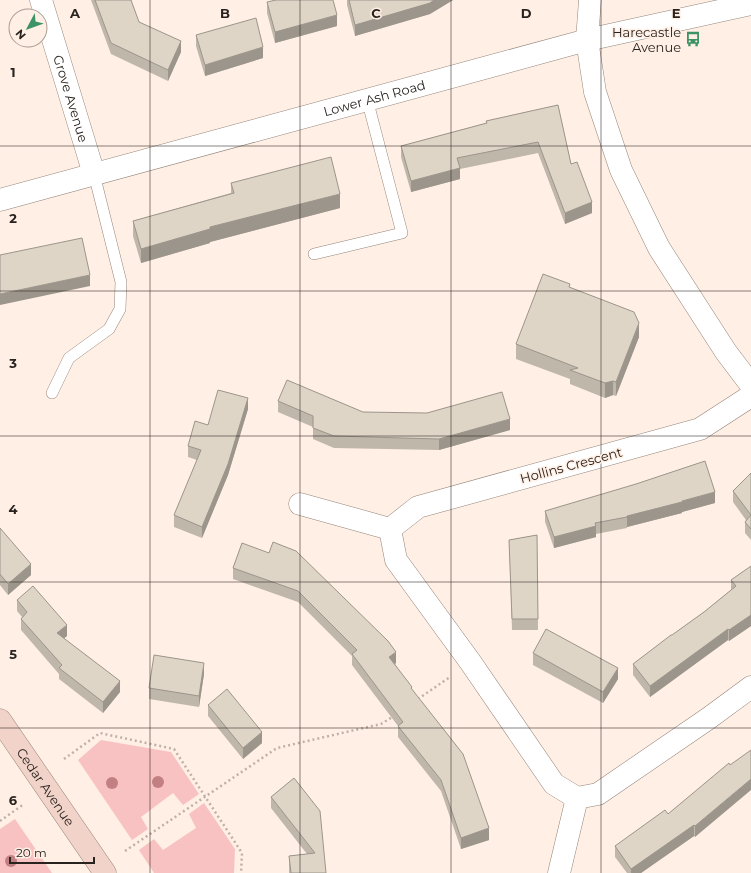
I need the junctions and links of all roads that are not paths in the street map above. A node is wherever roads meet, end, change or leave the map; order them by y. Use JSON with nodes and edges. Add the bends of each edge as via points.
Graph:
{"nodes":[{"id":1,"x":42,"y":0,"type":"edge"},
{"id":2,"x":590,"y":0,"type":"edge"},
{"id":3,"x":751,"y":4,"type":"edge"},
{"id":4,"x":587,"y":40,"type":"junction"},
{"id":5,"x":367,"y":99,"type":"junction"},
{"id":6,"x":94,"y":174,"type":"junction"},
{"id":7,"x":0,"y":200,"type":"edge"},
{"id":8,"x":314,"y":254,"type":"dead end"},
{"id":9,"x":751,"y":385,"type":"edge"},
{"id":10,"x":52,"y":393,"type":"dead end"},
{"id":11,"x":751,"y":396,"type":"edge"},
{"id":12,"x":300,"y":504,"type":"dead end"},
{"id":13,"x":390,"y":528,"type":"junction"},
{"id":14,"x":751,"y":687,"type":"edge"},
{"id":15,"x":0,"y":720,"type":"edge"},
{"id":16,"x":577,"y":798,"type":"junction"},
{"id":17,"x":105,"y":873,"type":"edge"},
{"id":18,"x":559,"y":873,"type":"edge"}],
"edges":[{"from":1,"to":6,"type":"street","name":"Grove Avenue"},
{"from":2,"to":4,"type":"street"},
{"from":3,"to":4,"type":"street","name":"Lower Ash Road"},
{"from":4,"to":5,"type":"street","name":"Lower Ash Road"},
{"from":4,"to":9,"type":"street","via":[[595,92],[621,170],[659,248],[726,352]]},
{"from":5,"to":6,"type":"street","name":"Lower Ash Road"},
{"from":5,"to":8,"type":"lane","via":[[402,233]]},
{"from":6,"to":7,"type":"street","name":"Lower Ash Road"},
{"from":6,"to":10,"type":"lane","via":[[121,282],[120,309],[109,329],[69,358]]},
{"from":11,"to":13,"type":"street","name":"Hollins Crescent","via":[[700,429],[418,507]]},
{"from":12,"to":13,"type":"street"},
{"from":13,"to":16,"type":"street","via":[[396,560],[554,784]]},
{"from":14,"to":16,"type":"street","via":[[598,794]]},
{"from":15,"to":17,"type":"main road","name":"Cedar Avenue"},
{"from":16,"to":18,"type":"street"}]}
